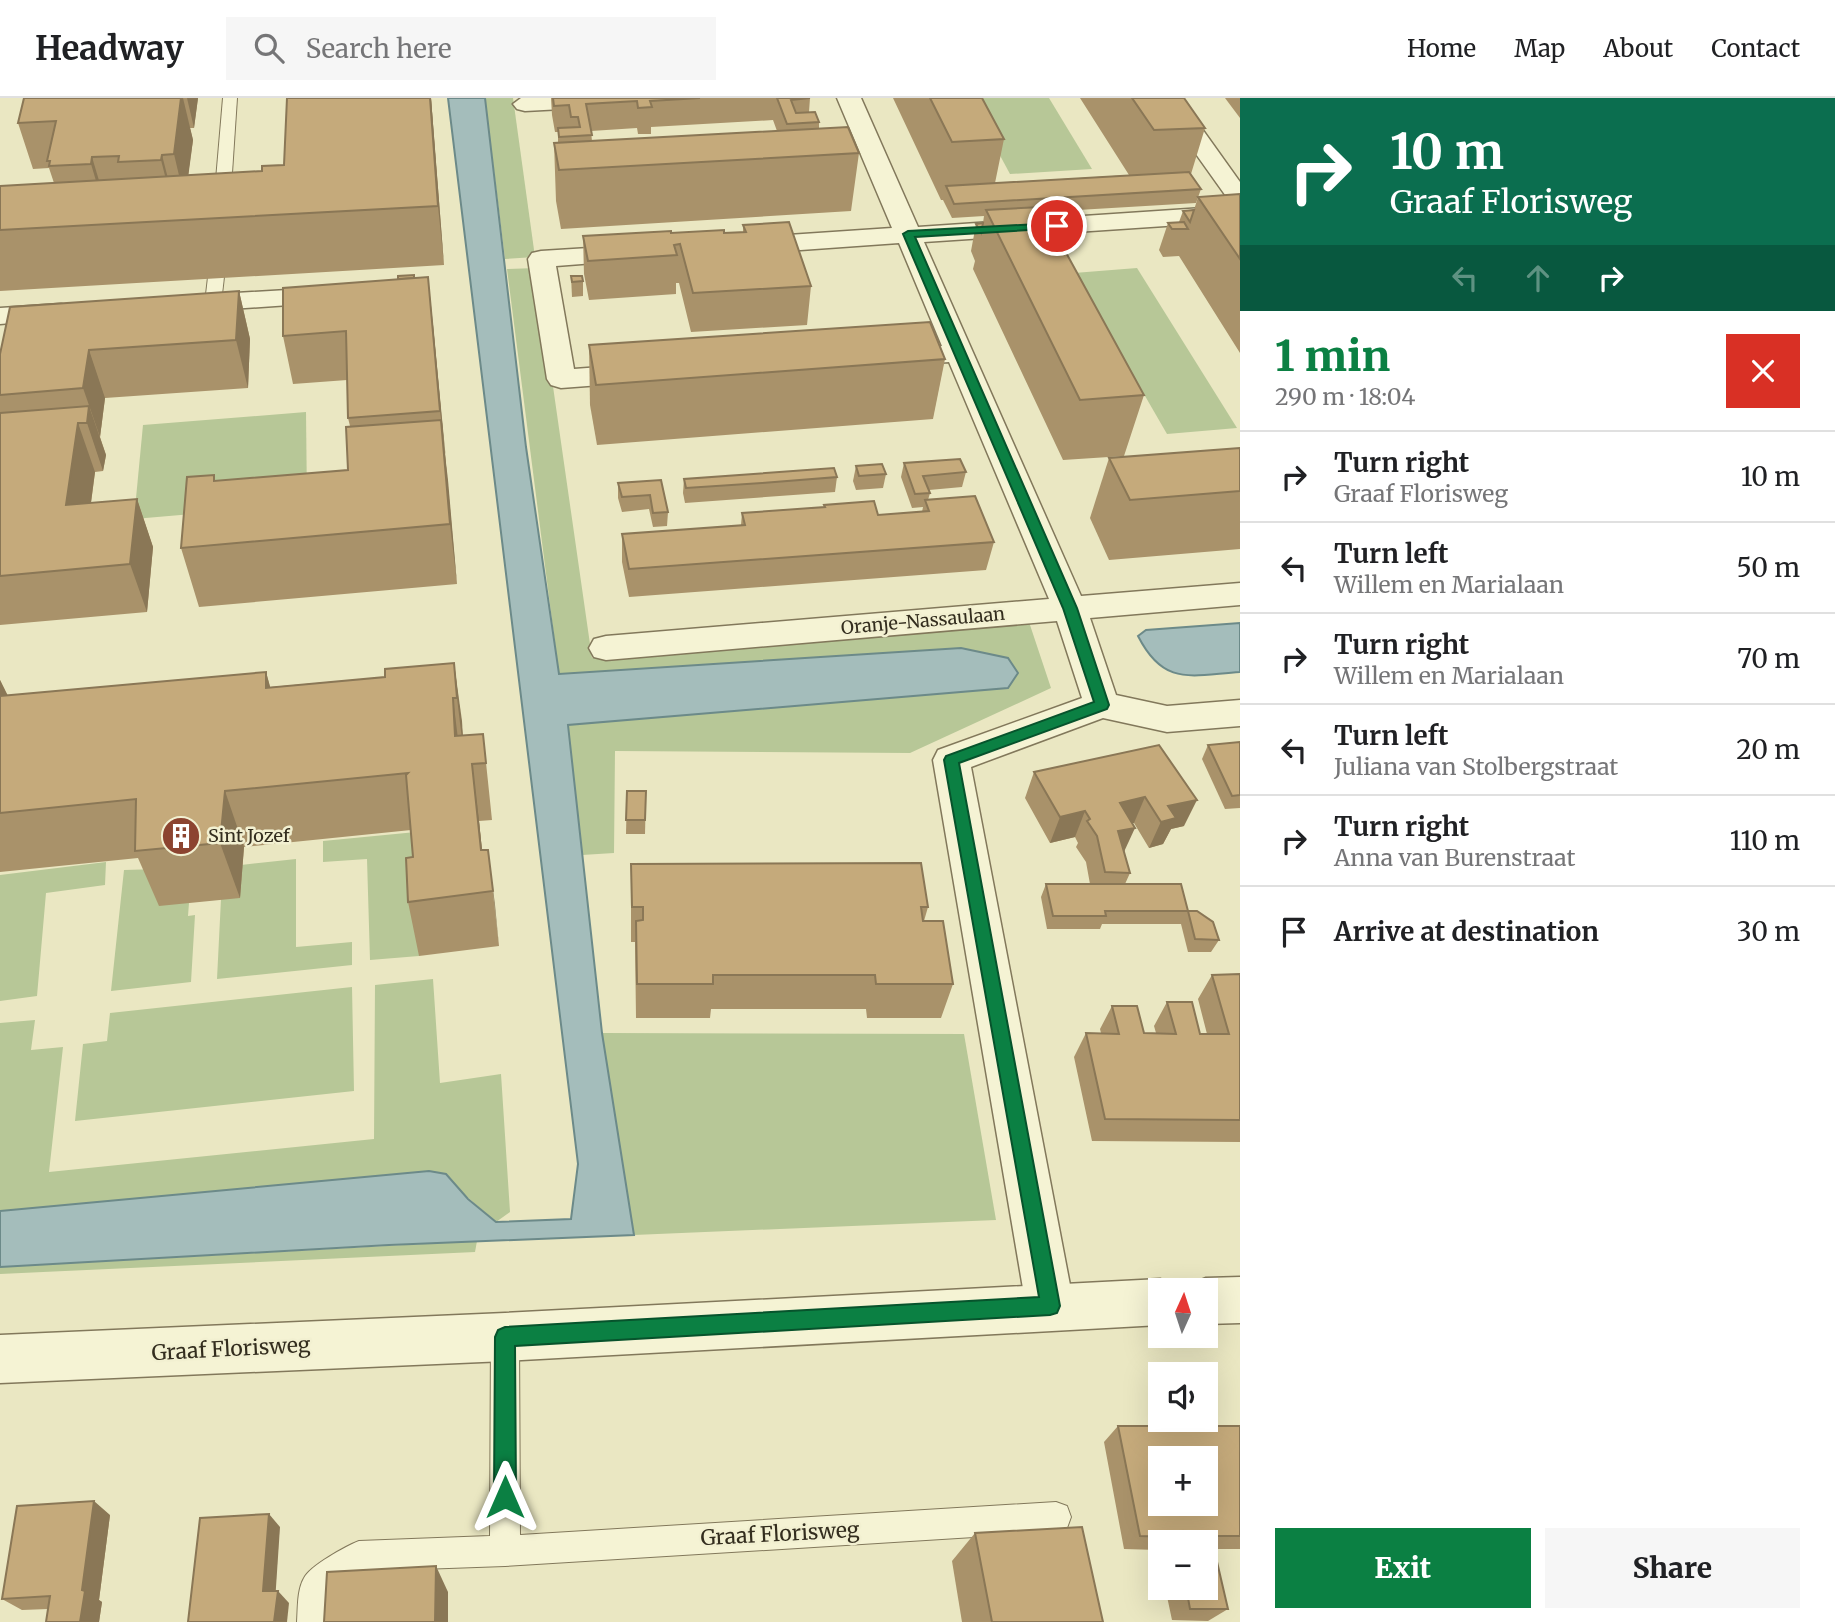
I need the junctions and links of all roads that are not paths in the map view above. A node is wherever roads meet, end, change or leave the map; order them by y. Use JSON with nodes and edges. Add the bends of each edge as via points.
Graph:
{"nodes":[{"id":1,"x":230,"y":98,"type":"edge"},
{"id":2,"x":638,"y":98,"type":"edge"},
{"id":3,"x":849,"y":98,"type":"edge"},
{"id":4,"x":1168,"y":98,"type":"edge"},
{"id":5,"x":525,"y":104,"type":"dead end"},
{"id":6,"x":1240,"y":200,"type":"edge"},
{"id":7,"x":1240,"y":213,"type":"edge"},
{"id":8,"x":221,"y":219,"type":"edge"},
{"id":9,"x":908,"y":234,"type":"junction"},
{"id":10,"x":718,"y":247,"type":"edge"},
{"id":11,"x":664,"y":251,"type":"edge"},
{"id":12,"x":370,"y":293,"type":"edge"},
{"id":13,"x":160,"y":306,"type":"edge"},
{"id":14,"x":81,"y":311,"type":"edge"},
{"id":15,"x":0,"y":316,"type":"edge"},
{"id":16,"x":959,"y":353,"type":"junction"},
{"id":17,"x":863,"y":359,"type":"edge"},
{"id":18,"x":671,"y":372,"type":"edge"},
{"id":19,"x":1240,"y":594,"type":"edge"},
{"id":20,"x":1070,"y":608,"type":"junction"},
{"id":21,"x":606,"y":648,"type":"dead end"},
{"id":22,"x":1102,"y":705,"type":"junction"},
{"id":23,"x":1240,"y":713,"type":"edge"},
{"id":24,"x":1240,"y":1300,"type":"edge"},
{"id":25,"x":1218,"y":1301,"type":"edge"},
{"id":26,"x":1148,"y":1302,"type":"edge"},
{"id":27,"x":1050,"y":1306,"type":"junction"},
{"id":28,"x":505,"y":1337,"type":"junction"},
{"id":29,"x":0,"y":1359,"type":"edge"},
{"id":30,"x":1056,"y":1517,"type":"dead end"},
{"id":31,"x":505,"y":1551,"type":"junction"},
{"id":32,"x":313,"y":1622,"type":"edge"}],
"edges":[{"from":1,"to":8,"type":"lane"},
{"from":2,"to":5,"type":"street"},
{"from":3,"to":9,"type":"street"},
{"from":4,"to":6,"type":"street"},
{"from":7,"to":9,"type":"street"},
{"from":9,"to":10,"type":"street"},
{"from":9,"to":16,"type":"street"},
{"from":11,"to":18,"type":"street","via":[[541,259],[561,379]]},
{"from":12,"to":13,"type":"street","via":[[214,290]]},
{"from":14,"to":15,"type":"street"},
{"from":16,"to":17,"type":"street"},
{"from":16,"to":20,"type":"street"},
{"from":19,"to":20,"type":"street","name":"Oranje-Nassaulaan"},
{"from":20,"to":21,"type":"street","name":"Oranje-Nassaulaan"},
{"from":20,"to":22,"type":"street"},
{"from":22,"to":23,"type":"street","via":[[1167,719]]},
{"from":22,"to":27,"type":"street","via":[[951,760]]},
{"from":24,"to":25,"type":"street"},
{"from":26,"to":27,"type":"street","name":"Graaf Florisweg"},
{"from":27,"to":28,"type":"street","name":"Graaf Florisweg"},
{"from":28,"to":29,"type":"street","name":"Graaf Florisweg"},
{"from":28,"to":31,"type":"lane"},
{"from":30,"to":31,"type":"lane","name":"Graaf Florisweg"},
{"from":31,"to":32,"type":"lane","name":"Graaf Florisweg","via":[[359,1556],[316,1586]]}]}
